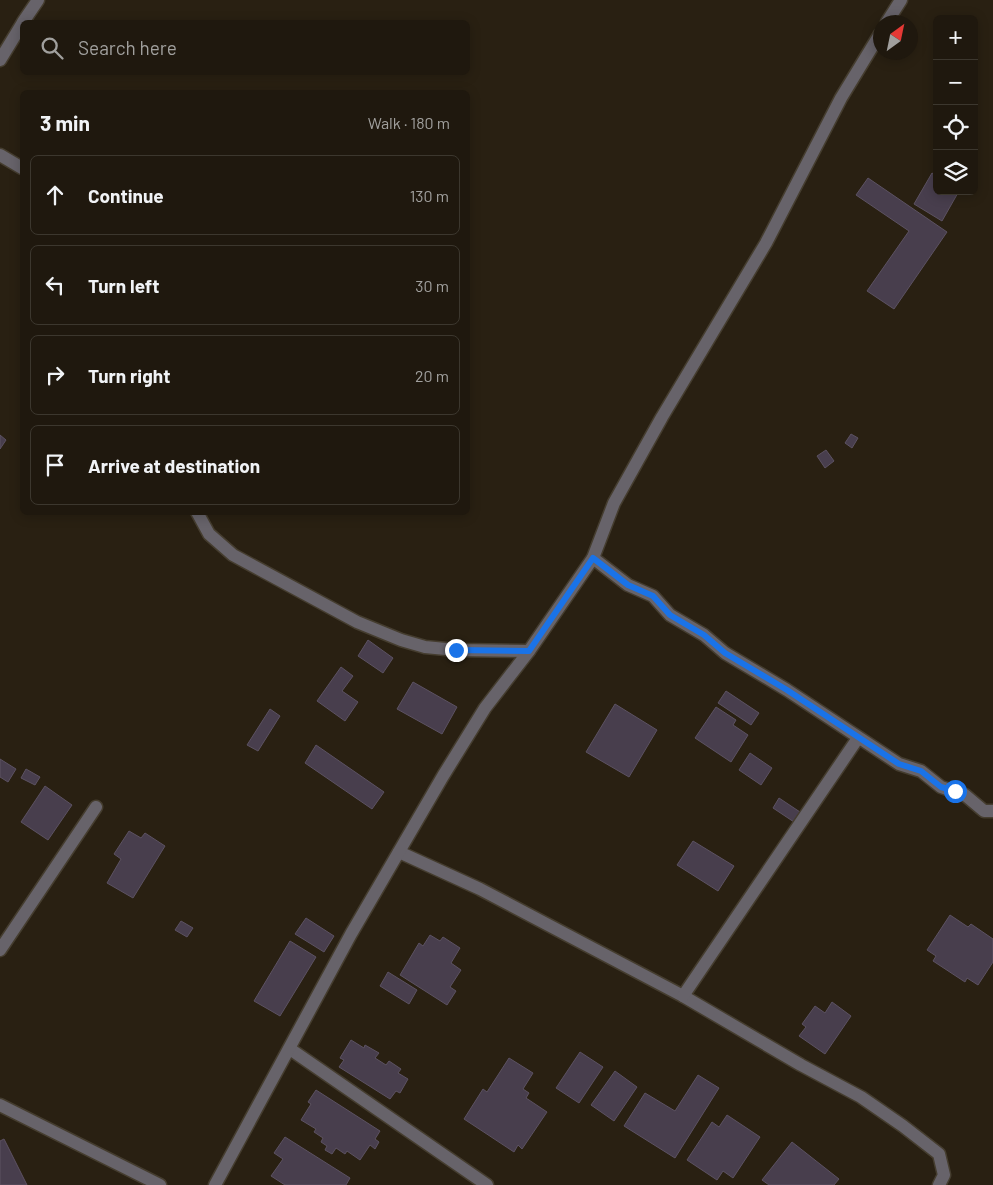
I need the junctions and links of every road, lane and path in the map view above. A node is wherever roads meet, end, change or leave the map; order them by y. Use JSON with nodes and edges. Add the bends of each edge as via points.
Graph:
{"nodes":[{"id":1,"x":38,"y":0,"type":"edge"},
{"id":2,"x":901,"y":0,"type":"edge"},
{"id":3,"x":891,"y":15,"type":"edge"},
{"id":4,"x":25,"y":20,"type":"edge"},
{"id":5,"x":20,"y":28,"type":"edge"},
{"id":6,"x":873,"y":45,"type":"edge"},
{"id":7,"x":0,"y":60,"type":"edge"},
{"id":8,"x":0,"y":155,"type":"edge"},
{"id":9,"x":20,"y":167,"type":"edge"},
{"id":10,"x":198,"y":515,"type":"edge"},
{"id":11,"x":593,"y":558,"type":"junction"},
{"id":12,"x":529,"y":651,"type":"junction"},
{"id":13,"x":858,"y":738,"type":"junction"},
{"id":14,"x":96,"y":807,"type":"dead end"},
{"id":15,"x":993,"y":811,"type":"edge"},
{"id":16,"x":399,"y":852,"type":"junction"},
{"id":17,"x":0,"y":950,"type":"edge"},
{"id":18,"x":684,"y":996,"type":"junction"},
{"id":19,"x":290,"y":1049,"type":"junction"},
{"id":20,"x":0,"y":1106,"type":"edge"},
{"id":21,"x":160,"y":1185,"type":"edge"},
{"id":22,"x":215,"y":1185,"type":"edge"},
{"id":23,"x":487,"y":1185,"type":"edge"},
{"id":24,"x":939,"y":1185,"type":"edge"}],
"edges":[{"from":1,"to":4,"type":"street"},
{"from":2,"to":3,"type":"street"},
{"from":5,"to":7,"type":"street"},
{"from":6,"to":11,"type":"street","via":[[841,98],[766,243],[614,503]]},
{"from":8,"to":9,"type":"street"},
{"from":10,"to":12,"type":"street","via":[[209,534],[233,555],[358,622],[401,640],[425,647],[456,650]]},
{"from":11,"to":12,"type":"street"},
{"from":11,"to":13,"type":"street","via":[[628,585],[653,596],[670,615],[704,635],[725,653]]},
{"from":12,"to":16,"type":"street","via":[[485,708]]},
{"from":13,"to":15,"type":"street","via":[[899,764],[921,771],[941,787],[965,795],[984,811]]},
{"from":13,"to":18,"type":"street"},
{"from":14,"to":17,"type":"street"},
{"from":16,"to":18,"type":"street","via":[[480,889]]},
{"from":16,"to":19,"type":"street"},
{"from":18,"to":24,"type":"street","via":[[861,1097],[904,1126],[940,1154],[944,1174]]},
{"from":19,"to":22,"type":"street"},
{"from":19,"to":23,"type":"street"},
{"from":20,"to":21,"type":"street"}]}
